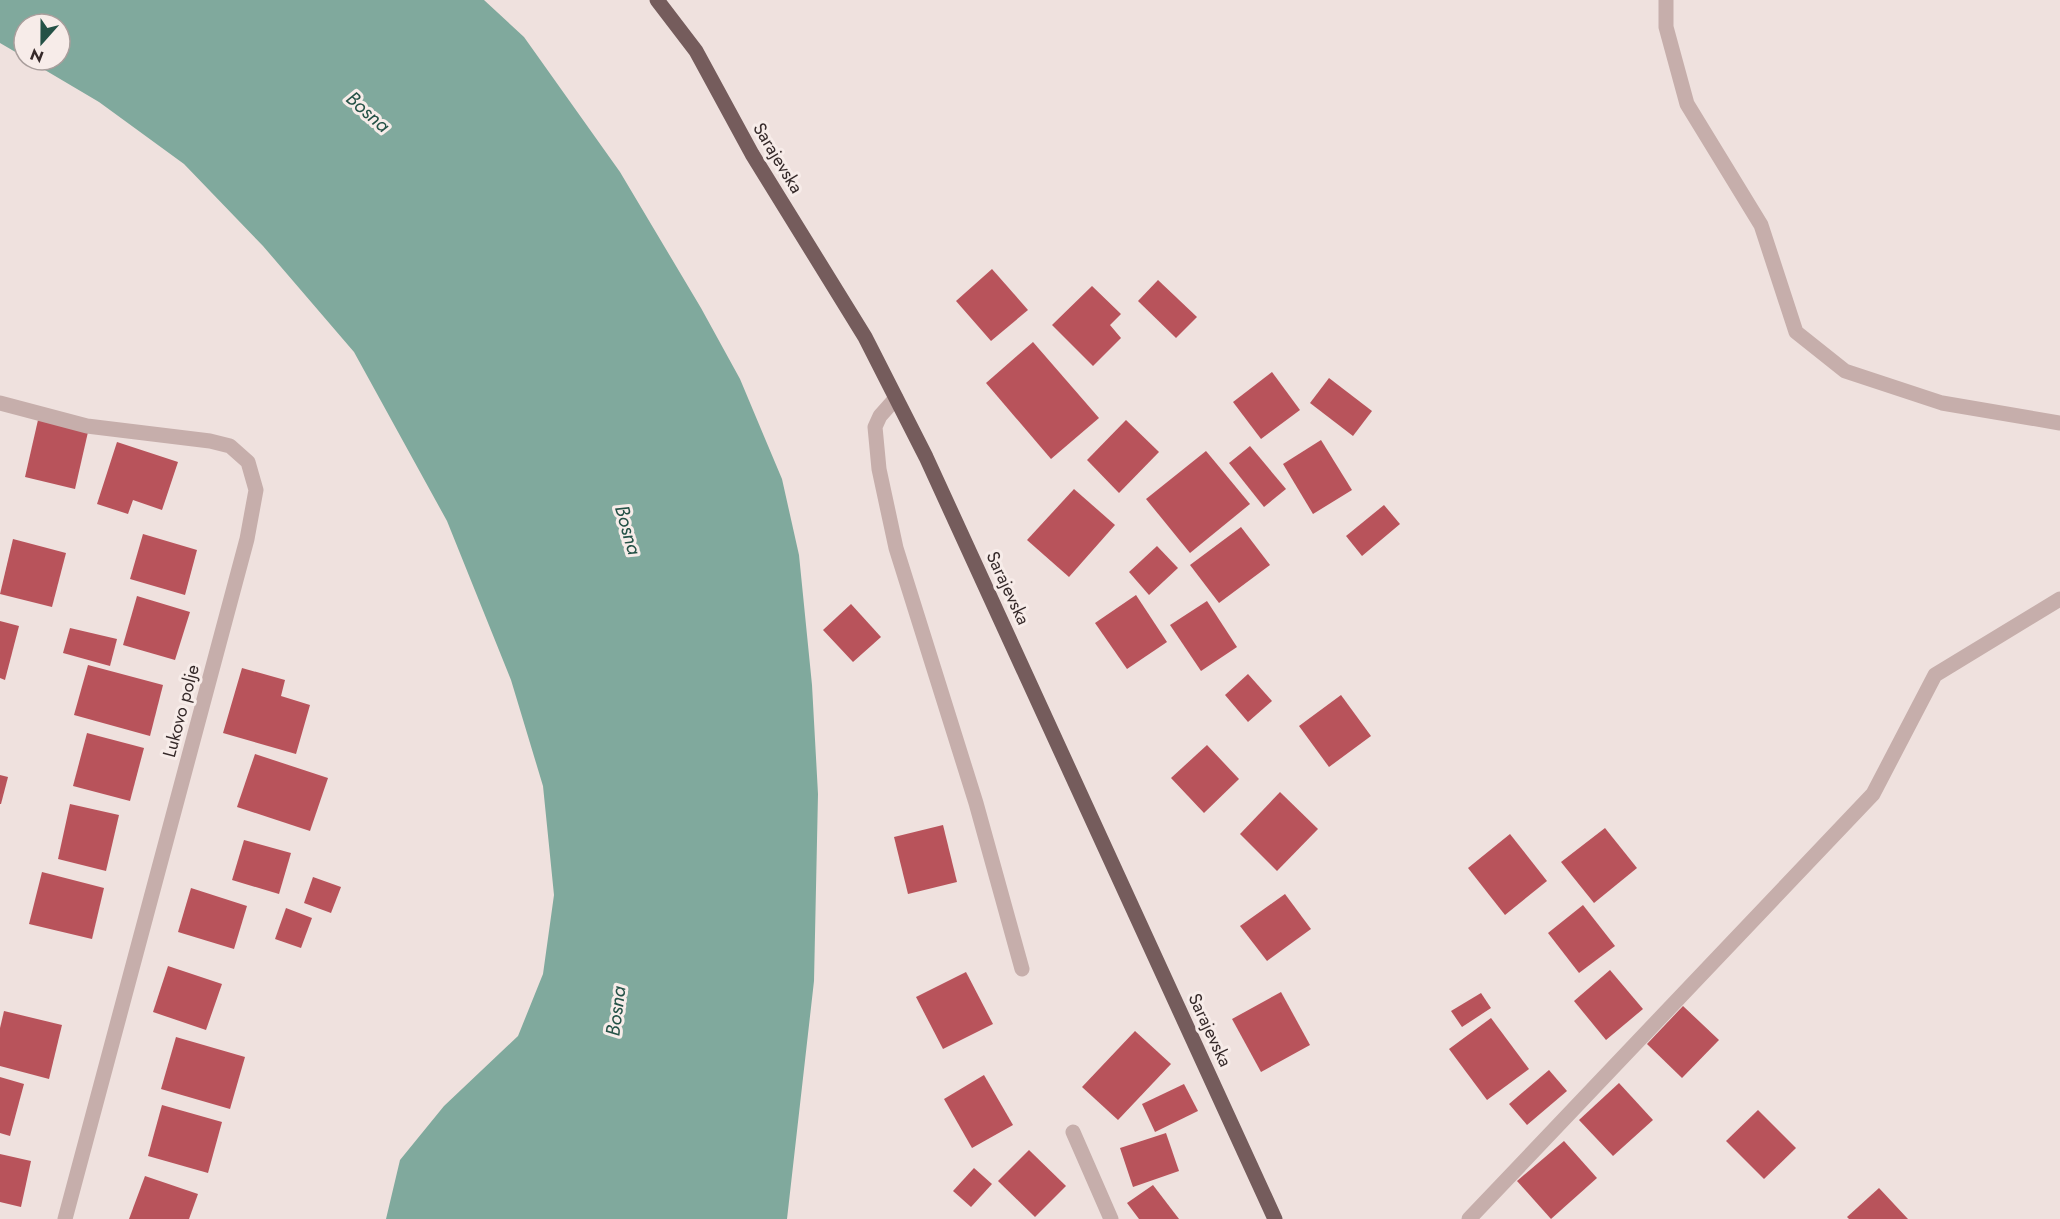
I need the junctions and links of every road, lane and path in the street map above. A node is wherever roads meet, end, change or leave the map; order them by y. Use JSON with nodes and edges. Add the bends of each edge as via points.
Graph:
{"nodes":[{"id":1,"x":657,"y":0,"type":"edge"},
{"id":2,"x":1666,"y":0,"type":"edge"},
{"id":3,"x":896,"y":398,"type":"junction"},
{"id":4,"x":0,"y":403,"type":"edge"},
{"id":5,"x":2060,"y":423,"type":"edge"},
{"id":6,"x":2060,"y":598,"type":"edge"},
{"id":7,"x":1022,"y":969,"type":"dead end"},
{"id":8,"x":1074,"y":1132,"type":"dead end"},
{"id":9,"x":65,"y":1219,"type":"edge"},
{"id":10,"x":1111,"y":1219,"type":"edge"},
{"id":11,"x":1275,"y":1219,"type":"edge"},
{"id":12,"x":1469,"y":1219,"type":"edge"}],
"edges":[{"from":1,"to":3,"type":"main road","name":"Sarajevska","via":[[696,51],[752,154],[865,338]]},
{"from":2,"to":5,"type":"street","via":[[1666,27],[1686,104],[1761,225],[1797,332],[1845,371],[1942,403]]},
{"from":3,"to":7,"type":"street","via":[[875,427],[879,469],[896,548],[976,803]]},
{"from":3,"to":11,"type":"main road","name":"Sarajevska"},
{"from":4,"to":9,"type":"street","name":"Lukovo polje","via":[[87,426],[230,446],[248,462],[256,490],[244,551]]},
{"from":6,"to":12,"type":"street","via":[[1935,675],[1873,794]]},
{"from":8,"to":10,"type":"street"}]}
